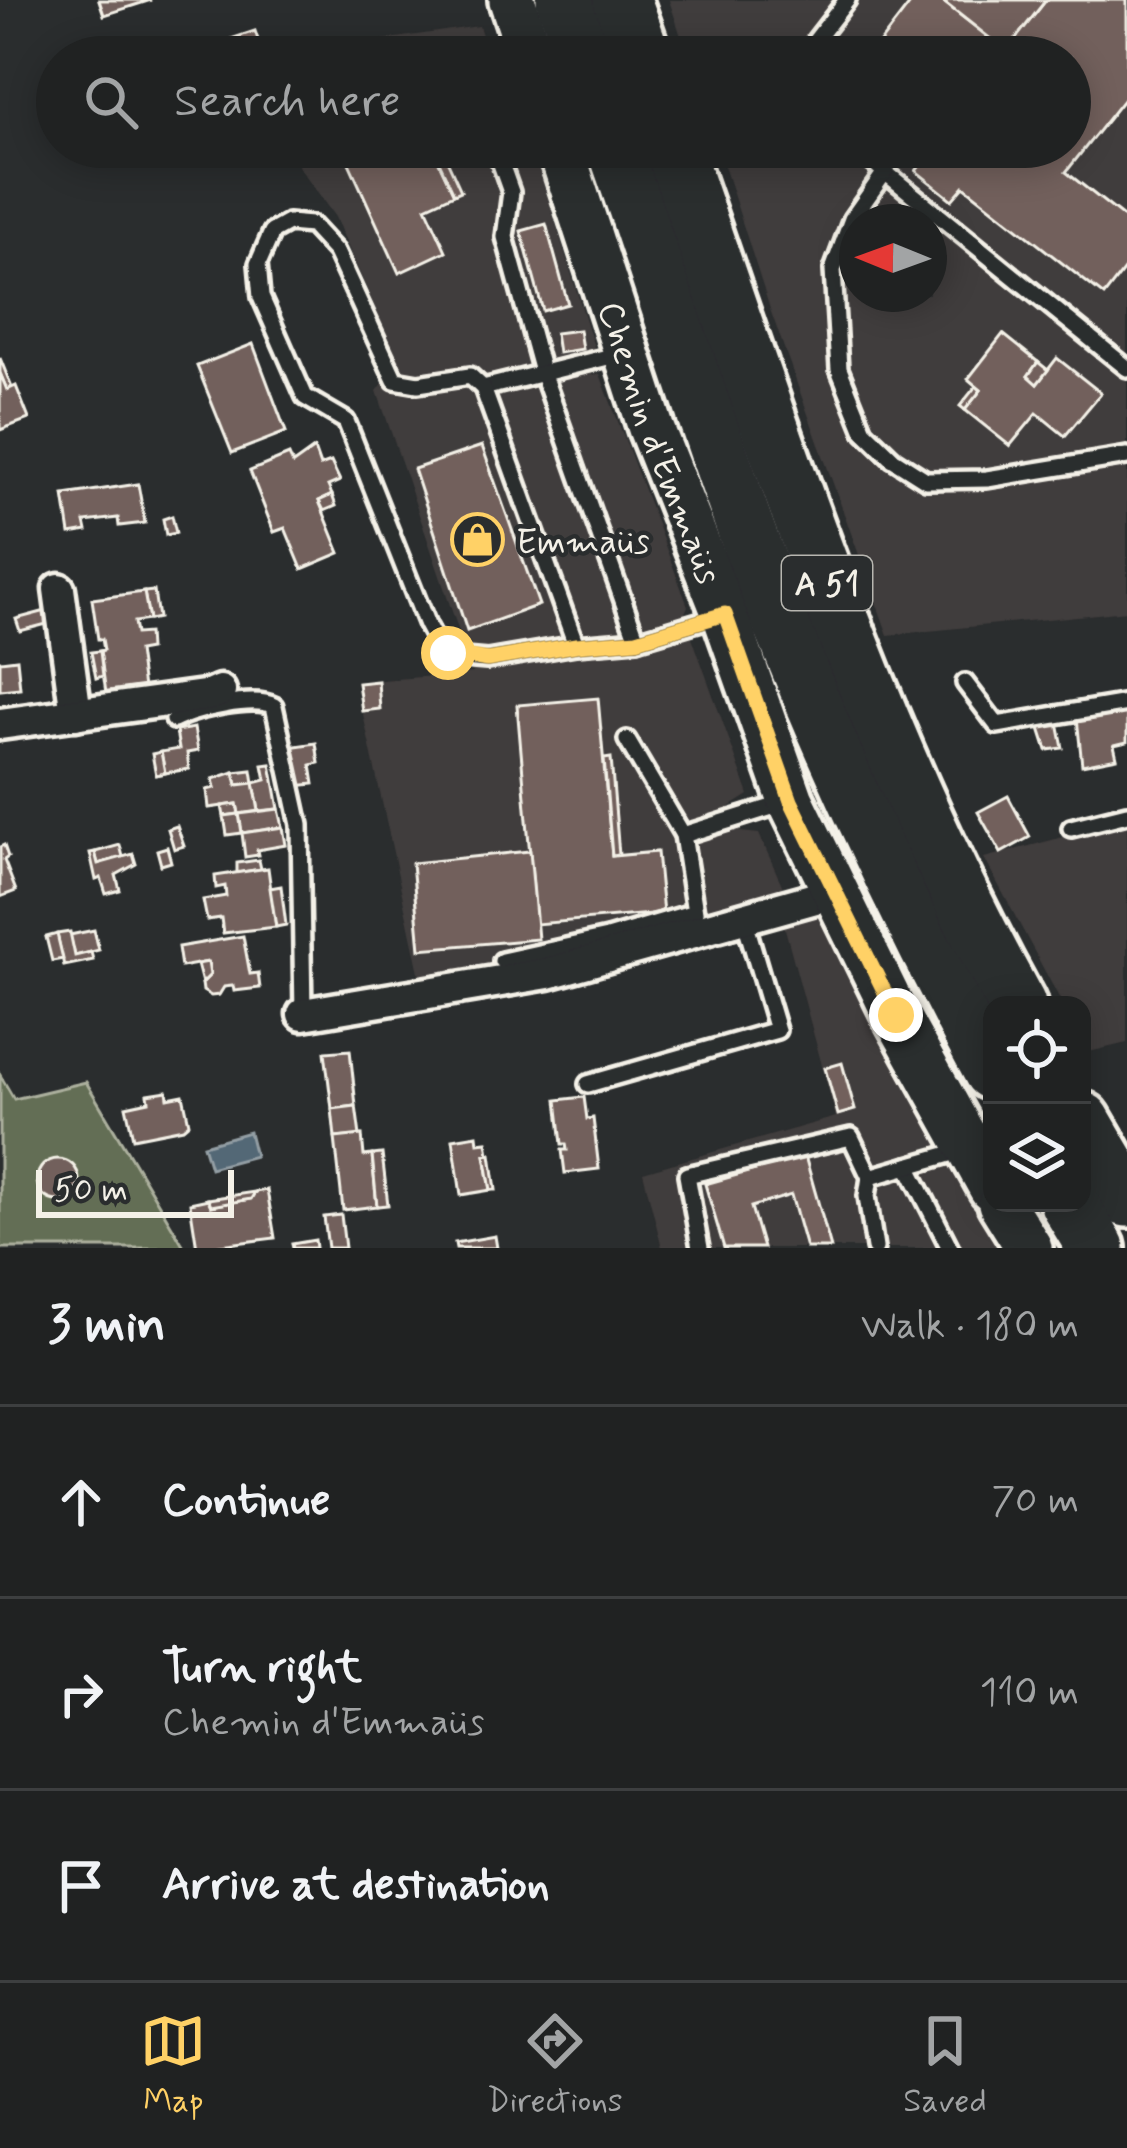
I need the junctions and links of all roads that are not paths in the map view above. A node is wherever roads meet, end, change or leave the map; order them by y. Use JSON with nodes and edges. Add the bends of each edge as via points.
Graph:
{"nodes":[{"id":1,"x":512,"y":0,"type":"edge"},
{"id":2,"x":565,"y":0,"type":"edge"},
{"id":3,"x":622,"y":0,"type":"edge"},
{"id":4,"x":848,"y":0,"type":"edge"},
{"id":5,"x":530,"y":36,"type":"edge"},
{"id":6,"x":549,"y":36,"type":"edge"},
{"id":7,"x":635,"y":36,"type":"edge"},
{"id":8,"x":819,"y":36,"type":"edge"},
{"id":9,"x":502,"y":168,"type":"edge"},
{"id":10,"x":567,"y":168,"type":"edge"},
{"id":11,"x":623,"y":168,"type":"edge"},
{"id":12,"x":680,"y":168,"type":"edge"},
{"id":13,"x":880,"y":168,"type":"edge"},
{"id":14,"x":885,"y":172,"type":"junction"},
{"id":15,"x":627,"y":352,"type":"junction"},
{"id":16,"x":1127,"y":368,"type":"edge"},
{"id":17,"x":542,"y":372,"type":"junction"},
{"id":18,"x":483,"y":388,"type":"junction"},
{"id":19,"x":1127,"y":456,"type":"edge"},
{"id":20,"x":59,"y":589,"type":"dead end"},
{"id":21,"x":725,"y":614,"type":"junction"},
{"id":22,"x":637,"y":640,"type":"junction"},
{"id":23,"x":576,"y":645,"type":"junction"},
{"id":24,"x":965,"y":683,"type":"dead end"},
{"id":25,"x":220,"y":691,"type":"dead end"},
{"id":26,"x":1127,"y":703,"type":"edge"},
{"id":27,"x":76,"y":714,"type":"junction"},
{"id":28,"x":174,"y":720,"type":"dead end"},
{"id":29,"x":0,"y":724,"type":"edge"},
{"id":30,"x":627,"y":740,"type":"dead end"},
{"id":31,"x":791,"y":801,"type":"junction"},
{"id":32,"x":1127,"y":814,"type":"edge"},
{"id":33,"x":1071,"y":828,"type":"dead end"},
{"id":34,"x":682,"y":836,"type":"junction"},
{"id":35,"x":833,"y":893,"type":"junction"},
{"id":36,"x":744,"y":918,"type":"junction"},
{"id":37,"x":502,"y":962,"type":"dead end"},
{"id":38,"x":1013,"y":996,"type":"edge"},
{"id":39,"x":303,"y":1014,"type":"joint"},
{"id":40,"x":983,"y":1054,"type":"edge"},
{"id":41,"x":588,"y":1084,"type":"dead end"},
{"id":42,"x":1091,"y":1136,"type":"edge"},
{"id":43,"x":970,"y":1148,"type":"junction"},
{"id":44,"x":908,"y":1166,"type":"junction"},
{"id":45,"x":983,"y":1172,"type":"edge"},
{"id":46,"x":870,"y":1177,"type":"junction"},
{"id":47,"x":1127,"y":1198,"type":"edge"},
{"id":48,"x":1007,"y":1212,"type":"edge"},
{"id":49,"x":1074,"y":1212,"type":"edge"},
{"id":50,"x":700,"y":1248,"type":"edge"},
{"id":51,"x":875,"y":1248,"type":"edge"},
{"id":52,"x":950,"y":1248,"type":"edge"},
{"id":53,"x":1029,"y":1248,"type":"edge"},
{"id":54,"x":1096,"y":1248,"type":"edge"}],
"edges":[{"from":1,"to":5,"type":"street"},
{"from":2,"to":6,"type":"highway"},
{"from":3,"to":7,"type":"highway"},
{"from":4,"to":8,"type":"lane"},
{"from":9,"to":17,"type":"lane","via":[[511,192],[505,237]]},
{"from":10,"to":15,"type":"street","name":"Chemin d'Emmaüs"},
{"from":11,"to":40,"type":"highway","number":"A 51","via":[[790,641],[909,914]]},
{"from":12,"to":38,"type":"highway","number":"A 51","via":[[827,585],[911,791]]},
{"from":13,"to":14,"type":"lane"},
{"from":14,"to":16,"type":"lane"},
{"from":14,"to":19,"type":"lane","via":[[852,219],[833,270],[839,369],[864,431],[926,480],[987,479]]},
{"from":15,"to":17,"type":"lane"},
{"from":15,"to":21,"type":"street","name":"Chemin d'Emmaüs"},
{"from":17,"to":18,"type":"lane"},
{"from":17,"to":22,"type":"lane"},
{"from":18,"to":23,"type":"lane"},
{"from":18,"to":23,"type":"lane","via":[[470,376],[395,380],[336,252],[310,225],[272,232],[258,265],[261,297],[305,397],[346,421],[440,649],[487,660]]},
{"from":20,"to":27,"type":"street"},
{"from":21,"to":22,"type":"lane"},
{"from":21,"to":31,"type":"street","name":"Chemin d'Emmaüs"},
{"from":22,"to":23,"type":"lane"},
{"from":24,"to":26,"type":"lane","via":[[997,725]]},
{"from":25,"to":27,"type":"street"},
{"from":27,"to":29,"type":"street"},
{"from":28,"to":39,"type":"lane","via":[[257,700],[274,706],[300,825]]},
{"from":30,"to":34,"type":"lane"},
{"from":31,"to":34,"type":"lane"},
{"from":31,"to":35,"type":"street","name":"Chemin d'Emmaüs"},
{"from":32,"to":33,"type":"lane"},
{"from":34,"to":37,"type":"lane","via":[[695,912]]},
{"from":35,"to":36,"type":"street"},
{"from":35,"to":43,"type":"street","name":"Chemin d'Emmaüs"},
{"from":36,"to":39,"type":"street","via":[[548,974]]},
{"from":36,"to":41,"type":"lane","via":[[777,1030]]},
{"from":42,"to":47,"type":"highway"},
{"from":43,"to":44,"type":"lane"},
{"from":43,"to":45,"type":"street","name":"Chemin d'Emmaüs"},
{"from":44,"to":46,"type":"lane"},
{"from":44,"to":52,"type":"lane"},
{"from":46,"to":50,"type":"lane","via":[[851,1136],[687,1174]]},
{"from":46,"to":51,"type":"lane"},
{"from":48,"to":53,"type":"street"},
{"from":49,"to":54,"type":"highway"}]}
